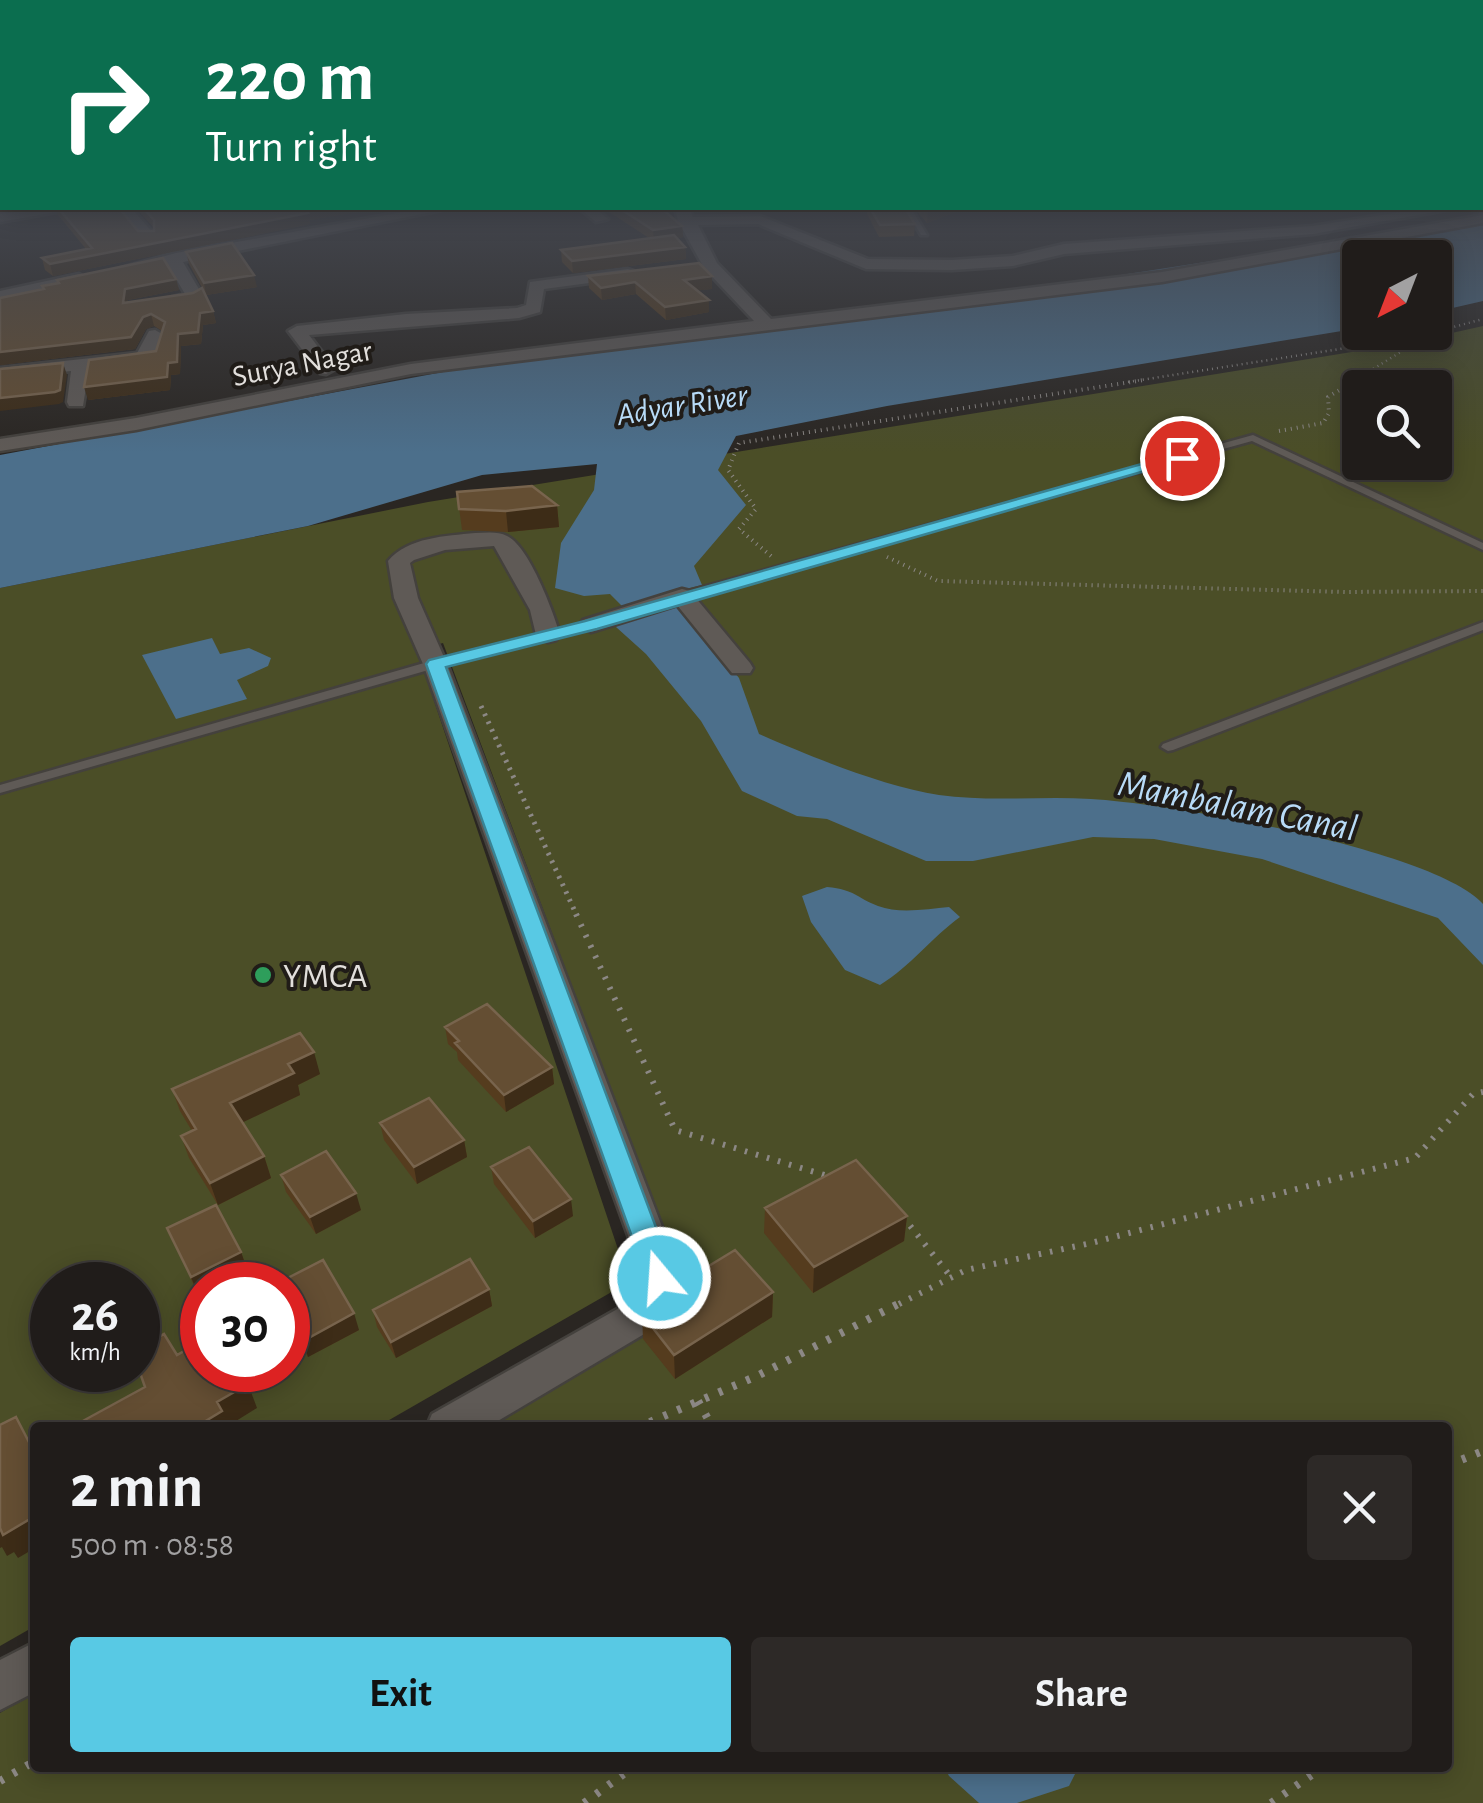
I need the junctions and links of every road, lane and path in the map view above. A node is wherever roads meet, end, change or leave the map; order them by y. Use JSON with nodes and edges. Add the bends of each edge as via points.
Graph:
{"nodes":[{"id":1,"x":56,"y":284,"type":"edge"},
{"id":2,"x":188,"y":284,"type":"edge"},
{"id":3,"x":544,"y":284,"type":"edge"},
{"id":4,"x":721,"y":284,"type":"edge"},
{"id":5,"x":1055,"y":284,"type":"edge"},
{"id":6,"x":1098,"y":284,"type":"edge"},
{"id":7,"x":1058,"y":288,"type":"junction"},
{"id":8,"x":0,"y":296,"type":"edge"},
{"id":9,"x":151,"y":306,"type":"edge"},
{"id":10,"x":1483,"y":319,"type":"edge"},
{"id":11,"x":768,"y":326,"type":"junction"},
{"id":12,"x":1452,"y":327,"type":"edge"},
{"id":13,"x":156,"y":336,"type":"edge"},
{"id":14,"x":1342,"y":349,"type":"edge"},
{"id":15,"x":1402,"y":350,"type":"edge"},
{"id":16,"x":81,"y":365,"type":"junction"},
{"id":17,"x":326,"y":370,"type":"dead end"},
{"id":18,"x":0,"y":373,"type":"edge"},
{"id":19,"x":76,"y":402,"type":"dead end"},
{"id":20,"x":1253,"y":438,"type":"junction"},
{"id":21,"x":0,"y":444,"type":"edge"},
{"id":22,"x":864,"y":546,"type":"junction"},
{"id":23,"x":1483,"y":547,"type":"edge"},
{"id":24,"x":784,"y":568,"type":"junction"},
{"id":25,"x":1483,"y":591,"type":"edge"},
{"id":26,"x":682,"y":596,"type":"junction"},
{"id":27,"x":591,"y":625,"type":"joint"},
{"id":28,"x":1483,"y":626,"type":"edge"},
{"id":29,"x":548,"y":636,"type":"junction"},
{"id":30,"x":447,"y":661,"type":"junction"},
{"id":31,"x":741,"y":668,"type":"dead end"},
{"id":32,"x":1168,"y":747,"type":"dead end"},
{"id":33,"x":0,"y":789,"type":"edge"},
{"id":34,"x":1483,"y":1092,"type":"edge"},
{"id":35,"x":845,"y":1181,"type":"edge"},
{"id":36,"x":894,"y":1206,"type":"edge"},
{"id":37,"x":951,"y":1277,"type":"junction"},
{"id":38,"x":698,"y":1401,"type":"junction"},
{"id":39,"x":457,"y":1422,"type":"edge"},
{"id":40,"x":650,"y":1422,"type":"edge"},
{"id":41,"x":710,"y":1422,"type":"edge"},
{"id":42,"x":1483,"y":1451,"type":"edge"},
{"id":43,"x":1452,"y":1463,"type":"edge"},
{"id":44,"x":30,"y":1669,"type":"edge"},
{"id":45,"x":0,"y":1686,"type":"edge"},
{"id":46,"x":30,"y":1764,"type":"edge"},
{"id":47,"x":627,"y":1772,"type":"edge"},
{"id":48,"x":1316,"y":1772,"type":"edge"},
{"id":49,"x":0,"y":1781,"type":"edge"},
{"id":50,"x":584,"y":1803,"type":"edge"},
{"id":51,"x":1271,"y":1803,"type":"edge"}],
"edges":[{"from":1,"to":8,"type":"street"},
{"from":2,"to":9,"type":"street","via":[[195,296]]},
{"from":3,"to":17,"type":"street","via":[[536,285],[534,308],[520,313],[297,330]]},
{"from":4,"to":11,"type":"street"},
{"from":5,"to":7,"type":"street"},
{"from":6,"to":7,"type":"street","name":"Surya Nagar"},
{"from":7,"to":11,"type":"street","name":"Surya Nagar"},
{"from":10,"to":12,"type":"path"},
{"from":11,"to":21,"type":"street","name":"Surya Nagar","via":[[411,369]]},
{"from":13,"to":16,"type":"street","via":[[144,356],[150,357]]},
{"from":14,"to":24,"type":"path","via":[[739,442],[728,470],[756,509],[739,528]]},
{"from":15,"to":20,"type":"path","via":[[1328,397],[1330,413],[1322,424]]},
{"from":16,"to":18,"type":"street"},
{"from":16,"to":19,"type":"street"},
{"from":20,"to":22,"type":"lane"},
{"from":20,"to":23,"type":"lane"},
{"from":22,"to":24,"type":"lane"},
{"from":22,"to":25,"type":"path","via":[[938,581]]},
{"from":24,"to":26,"type":"lane"},
{"from":26,"to":27,"type":"street"},
{"from":26,"to":31,"type":"street"},
{"from":27,"to":29,"type":"lane"},
{"from":28,"to":32,"type":"lane"},
{"from":29,"to":30,"type":"lane"},
{"from":29,"to":30,"type":"street","via":[[542,610],[508,546],[498,540],[405,552],[398,561],[403,588]]},
{"from":30,"to":33,"type":"lane"},
{"from":30,"to":35,"type":"path","via":[[675,1130]]},
{"from":30,"to":39,"type":"street","via":[[660,1278],[660,1291],[642,1315]]},
{"from":34,"to":37,"type":"path","via":[[1473,1094],[1414,1158]]},
{"from":36,"to":37,"type":"path"},
{"from":37,"to":38,"type":"path"},
{"from":38,"to":40,"type":"path"},
{"from":38,"to":41,"type":"path"},
{"from":42,"to":43,"type":"path"},
{"from":44,"to":45,"type":"street"},
{"from":46,"to":49,"type":"path"},
{"from":47,"to":50,"type":"path"},
{"from":48,"to":51,"type":"path"}]}
